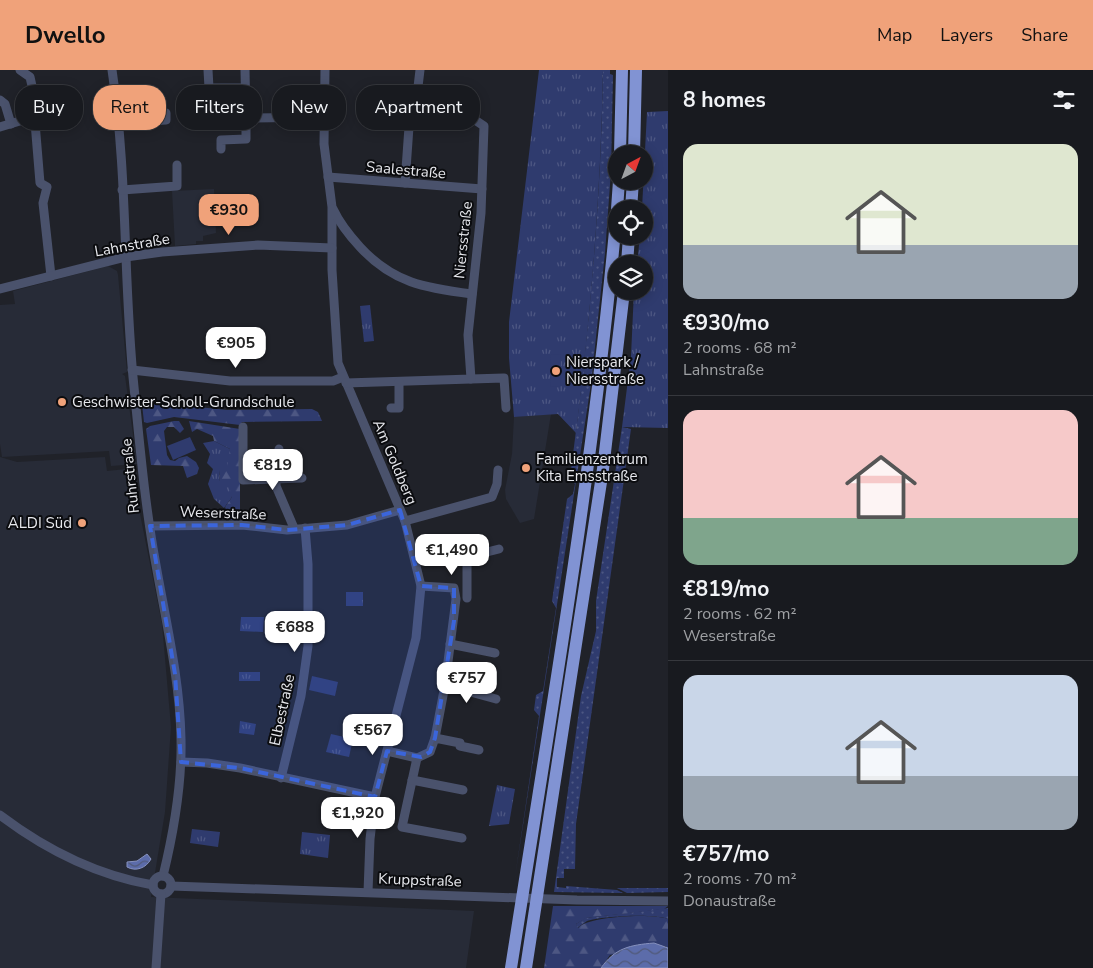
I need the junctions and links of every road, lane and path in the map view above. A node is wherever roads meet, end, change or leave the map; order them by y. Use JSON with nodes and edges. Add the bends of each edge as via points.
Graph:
{"nodes":[{"id":1,"x":20,"y":70,"type":"edge"},
{"id":2,"x":112,"y":70,"type":"edge"},
{"id":3,"x":208,"y":70,"type":"edge"},
{"id":4,"x":245,"y":70,"type":"edge"},
{"id":5,"x":326,"y":70,"type":"edge"},
{"id":6,"x":420,"y":70,"type":"edge"},
{"id":7,"x":622,"y":70,"type":"edge"},
{"id":8,"x":636,"y":70,"type":"edge"},
{"id":9,"x":31,"y":85,"type":"edge"},
{"id":10,"x":113,"y":85,"type":"edge"},
{"id":11,"x":209,"y":85,"type":"edge"},
{"id":12,"x":246,"y":85,"type":"edge"},
{"id":13,"x":325,"y":85,"type":"edge"},
{"id":14,"x":418,"y":85,"type":"edge"},
{"id":15,"x":0,"y":100,"type":"edge"},
{"id":16,"x":480,"y":122,"type":"edge"},
{"id":17,"x":15,"y":123,"type":"edge"},
{"id":18,"x":11,"y":124,"type":"junction"},
{"id":19,"x":0,"y":127,"type":"edge"},
{"id":20,"x":34,"y":130,"type":"edge"},
{"id":21,"x":118,"y":130,"type":"edge"},
{"id":22,"x":246,"y":130,"type":"edge"},
{"id":23,"x":325,"y":130,"type":"edge"},
{"id":24,"x":410,"y":130,"type":"edge"},
{"id":25,"x":620,"y":145,"type":"edge"},
{"id":26,"x":634,"y":145,"type":"edge"},
{"id":27,"x":221,"y":149,"type":"dead end"},
{"id":28,"x":176,"y":165,"type":"dead end"},
{"id":29,"x":328,"y":177,"type":"junction"},
{"id":30,"x":404,"y":184,"type":"junction"},
{"id":31,"x":482,"y":189,"type":"junction"},
{"id":32,"x":122,"y":190,"type":"junction"},
{"id":33,"x":332,"y":207,"type":"junction"},
{"id":34,"x":614,"y":245,"type":"edge"},
{"id":35,"x":332,"y":248,"type":"junction"},
{"id":36,"x":126,"y":257,"type":"junction"},
{"id":37,"x":51,"y":276,"type":"junction"},
{"id":38,"x":0,"y":289,"type":"edge"},
{"id":39,"x":472,"y":294,"type":"junction"},
{"id":40,"x":623,"y":300,"type":"edge"},
{"id":41,"x":132,"y":370,"type":"junction"},
{"id":42,"x":471,"y":379,"type":"junction"},
{"id":43,"x":345,"y":380,"type":"junction"},
{"id":44,"x":399,"y":382,"type":"junction"},
{"id":45,"x":391,"y":408,"type":"dead end"},
{"id":46,"x":506,"y":408,"type":"dead end"},
{"id":47,"x":243,"y":427,"type":"dead end"},
{"id":48,"x":279,"y":449,"type":"dead end"},
{"id":49,"x":498,"y":470,"type":"dead end"},
{"id":50,"x":302,"y":478,"type":"dead end"},
{"id":51,"x":277,"y":479,"type":"junction"},
{"id":52,"x":400,"y":510,"type":"junction"},
{"id":53,"x":405,"y":521,"type":"junction"},
{"id":54,"x":150,"y":526,"type":"junction"},
{"id":55,"x":294,"y":528,"type":"junction"},
{"id":56,"x":305,"y":528,"type":"junction"},
{"id":57,"x":499,"y":549,"type":"dead end"},
{"id":58,"x":421,"y":586,"type":"junction"},
{"id":59,"x":456,"y":599,"type":"junction"},
{"id":60,"x":450,"y":644,"type":"junction"},
{"id":61,"x":495,"y":653,"type":"dead end"},
{"id":62,"x":445,"y":685,"type":"junction"},
{"id":63,"x":496,"y":700,"type":"dead end"},
{"id":64,"x":435,"y":738,"type":"junction"},
{"id":65,"x":479,"y":750,"type":"dead end"},
{"id":66,"x":387,"y":751,"type":"junction"},
{"id":67,"x":417,"y":758,"type":"junction"},
{"id":68,"x":181,"y":762,"type":"junction"},
{"id":69,"x":281,"y":778,"type":"junction"},
{"id":70,"x":412,"y":780,"type":"junction"},
{"id":71,"x":463,"y":790,"type":"dead end"},
{"id":72,"x":375,"y":797,"type":"junction"},
{"id":73,"x":0,"y":815,"type":"edge"},
{"id":74,"x":462,"y":838,"type":"dead end"},
{"id":75,"x":163,"y":876,"type":"junction"},
{"id":76,"x":153,"y":885,"type":"junction"},
{"id":77,"x":171,"y":886,"type":"junction"},
{"id":78,"x":368,"y":892,"type":"junction"},
{"id":79,"x":161,"y":894,"type":"junction"},
{"id":80,"x":668,"y":900,"type":"edge"},
{"id":81,"x":156,"y":968,"type":"edge"},
{"id":82,"x":511,"y":968,"type":"edge"},
{"id":83,"x":526,"y":968,"type":"edge"}],
"edges":[{"from":1,"to":9,"type":"street","via":[[30,77]]},
{"from":2,"to":10,"type":"street","name":"Ruhrstraße"},
{"from":3,"to":11,"type":"street"},
{"from":4,"to":12,"type":"street"},
{"from":5,"to":13,"type":"street","name":"Am Goldberg"},
{"from":6,"to":14,"type":"street"},
{"from":7,"to":25,"type":"highway"},
{"from":8,"to":26,"type":"highway"},
{"from":15,"to":18,"type":"street","via":[[5,104]]},
{"from":16,"to":31,"type":"street","name":"Niersstraße","via":[[485,132]]},
{"from":17,"to":18,"type":"street"},
{"from":18,"to":19,"type":"street"},
{"from":20,"to":37,"type":"street","via":[[40,183],[47,187],[43,204]]},
{"from":21,"to":32,"type":"street","name":"Ruhrstraße"},
{"from":22,"to":27,"type":"street","via":[[246,139],[221,140]]},
{"from":23,"to":29,"type":"street","name":"Am Goldberg"},
{"from":24,"to":30,"type":"street"},
{"from":28,"to":32,"type":"street","via":[[177,186]]},
{"from":29,"to":30,"type":"street","name":"Saalestraße"},
{"from":29,"to":33,"type":"street","name":"Am Goldberg"},
{"from":30,"to":31,"type":"street","name":"Saalestraße"},
{"from":31,"to":39,"type":"street","name":"Niersstraße"},
{"from":32,"to":36,"type":"street","name":"Ruhrstraße"},
{"from":33,"to":35,"type":"street","name":"Am Goldberg"},
{"from":33,"to":39,"type":"street","name":"Niersstraße","via":[[346,232],[386,271],[432,289]]},
{"from":34,"to":82,"type":"highway","via":[[589,468]]},
{"from":35,"to":36,"type":"street","name":"Lahnstraße","via":[[258,246]]},
{"from":35,"to":43,"type":"street","name":"Am Goldberg","via":[[335,341]]},
{"from":36,"to":37,"type":"street","name":"Lahnstraße"},
{"from":36,"to":41,"type":"street","name":"Ruhrstraße"},
{"from":37,"to":38,"type":"street","name":"Lahnstraße"},
{"from":39,"to":42,"type":"street","name":"Niersstraße","via":[[468,335]]},
{"from":40,"to":83,"type":"highway","via":[[603,469]]},
{"from":41,"to":43,"type":"street","via":[[230,381]]},
{"from":41,"to":54,"type":"street","name":"Ruhrstraße"},
{"from":42,"to":44,"type":"street"},
{"from":42,"to":46,"type":"street","via":[[504,378]]},
{"from":43,"to":44,"type":"street"},
{"from":43,"to":52,"type":"street","name":"Am Goldberg"},
{"from":44,"to":45,"type":"street","via":[[399,408]]},
{"from":47,"to":51,"type":"street","via":[[243,480]]},
{"from":48,"to":51,"type":"street","name":"Weserstraße"},
{"from":49,"to":53,"type":"street","via":[[492,497]]},
{"from":50,"to":51,"type":"street"},
{"from":51,"to":55,"type":"street","name":"Weserstraße","via":[[276,486]]},
{"from":52,"to":53,"type":"street","name":"Am Goldberg"},
{"from":52,"to":56,"type":"street","name":"Weserstraße","via":[[365,522]]},
{"from":53,"to":58,"type":"street","name":"Am Goldberg"},
{"from":54,"to":55,"type":"street","name":"Weserstraße","via":[[242,524],[287,530]]},
{"from":54,"to":68,"type":"street","name":"Ruhrstraße","via":[[176,674]]},
{"from":55,"to":56,"type":"street","name":"Weserstraße"},
{"from":56,"to":69,"type":"street","name":"Elbestraße","via":[[308,646]]},
{"from":57,"to":59,"type":"street","via":[[467,557],[468,598]]},
{"from":58,"to":59,"type":"street","via":[[454,588]]},
{"from":58,"to":66,"type":"street","name":"Am Goldberg","via":[[416,638]]},
{"from":59,"to":60,"type":"street"},
{"from":60,"to":61,"type":"street"},
{"from":60,"to":62,"type":"street"},
{"from":62,"to":63,"type":"street"},
{"from":62,"to":64,"type":"street"},
{"from":64,"to":65,"type":"street"},
{"from":64,"to":67,"type":"street","via":[[430,752]]},
{"from":66,"to":67,"type":"street"},
{"from":66,"to":72,"type":"street","name":"Am Goldberg"},
{"from":67,"to":70,"type":"street"},
{"from":68,"to":69,"type":"street","via":[[240,768]]},
{"from":68,"to":75,"type":"street","name":"Ruhrstraße","via":[[173,830]]},
{"from":69,"to":72,"type":"street"},
{"from":70,"to":71,"type":"street"},
{"from":70,"to":74,"type":"street","via":[[402,827]]},
{"from":72,"to":78,"type":"street","name":"Am Goldberg"},
{"from":73,"to":76,"type":"street","via":[[90,868]]},
{"from":75,"to":76,"type":"street","via":[[157,877]]},
{"from":75,"to":77,"type":"street","via":[[169,879]]},
{"from":76,"to":79,"type":"street"},
{"from":77,"to":78,"type":"street","name":"Kruppstraße"},
{"from":77,"to":79,"type":"street","via":[[167,893]]},
{"from":78,"to":80,"type":"street","name":"Kruppstraße"},
{"from":79,"to":81,"type":"street"}]}
